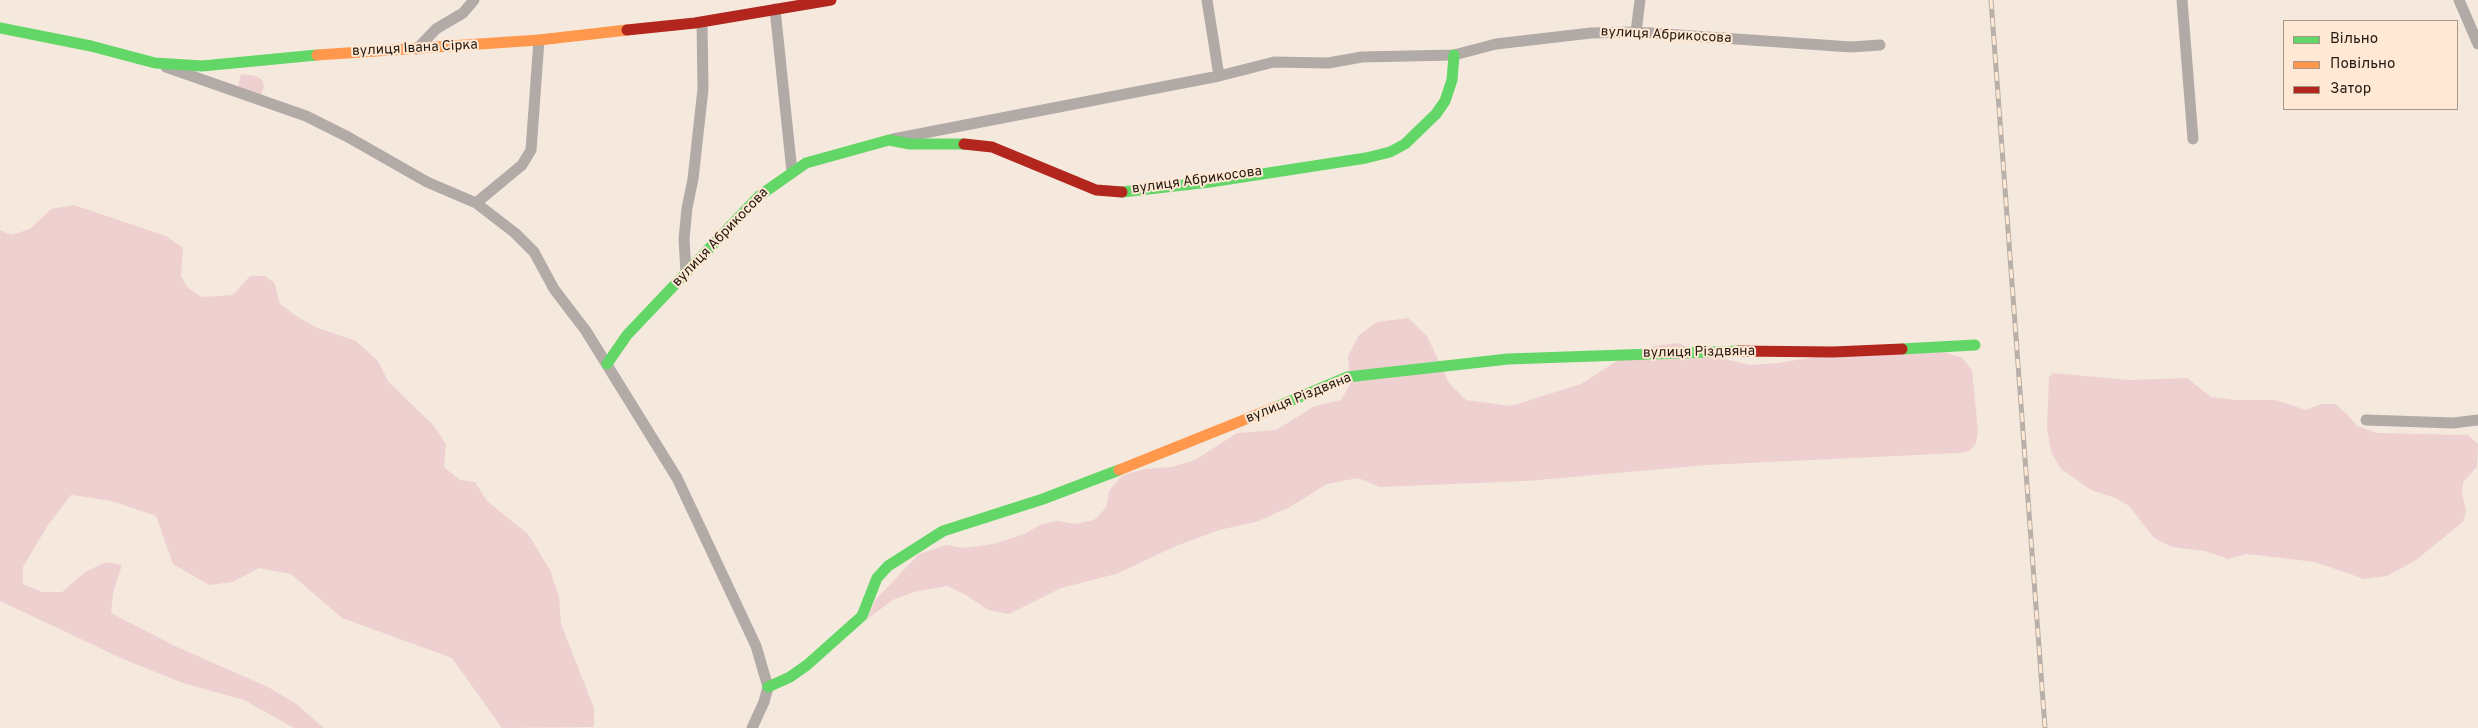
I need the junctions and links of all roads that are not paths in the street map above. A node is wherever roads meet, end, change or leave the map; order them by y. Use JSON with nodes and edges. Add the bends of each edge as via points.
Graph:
{"nodes":[{"id":1,"x":474,"y":0,"type":"edge"},
{"id":2,"x":831,"y":0,"type":"edge"},
{"id":3,"x":1207,"y":0,"type":"edge"},
{"id":4,"x":1640,"y":0,"type":"edge"},
{"id":5,"x":2182,"y":0,"type":"edge"},
{"id":6,"x":2459,"y":0,"type":"edge"},
{"id":7,"x":775,"y":9,"type":"junction"},
{"id":8,"x":702,"y":22,"type":"junction"},
{"id":9,"x":0,"y":28,"type":"edge"},
{"id":10,"x":1636,"y":32,"type":"junction"},
{"id":11,"x":538,"y":40,"type":"junction"},
{"id":12,"x":2478,"y":44,"type":"edge"},
{"id":13,"x":1880,"y":45,"type":"dead end"},
{"id":14,"x":417,"y":49,"type":"junction"},
{"id":15,"x":1454,"y":55,"type":"junction"},
{"id":16,"x":155,"y":63,"type":"junction"},
{"id":17,"x":1220,"y":76,"type":"junction"},
{"id":18,"x":2193,"y":139,"type":"dead end"},
{"id":19,"x":889,"y":140,"type":"junction"},
{"id":20,"x":792,"y":172,"type":"junction"},
{"id":21,"x":476,"y":203,"type":"junction"},
{"id":22,"x":686,"y":273,"type":"junction"},
{"id":23,"x":1975,"y":345,"type":"dead end"},
{"id":24,"x":607,"y":364,"type":"junction"},
{"id":25,"x":2366,"y":420,"type":"dead end"},
{"id":26,"x":2478,"y":420,"type":"edge"},
{"id":27,"x":768,"y":686,"type":"junction"},
{"id":28,"x":752,"y":728,"type":"edge"}],
"edges":[{"from":1,"to":14,"type":"street","via":[[462,13],[436,29]]},
{"from":2,"to":7,"type":"street","name":"вулиця Івана Сірка"},
{"from":3,"to":17,"type":"street"},
{"from":4,"to":10,"type":"street"},
{"from":5,"to":18,"type":"street"},
{"from":6,"to":12,"type":"street"},
{"from":7,"to":8,"type":"street","name":"вулиця Івана Сірка"},
{"from":7,"to":20,"type":"street"},
{"from":8,"to":11,"type":"street","name":"вулиця Івана Сірка"},
{"from":8,"to":22,"type":"street","via":[[702,89],[684,239]]},
{"from":9,"to":16,"type":"street","name":"вулиця Івана Сірка"},
{"from":10,"to":13,"type":"street","name":"вулиця Абрикосова","via":[[1851,47]]},
{"from":10,"to":15,"type":"street","name":"вулиця Абрикосова","via":[[1591,32],[1531,39]]},
{"from":11,"to":14,"type":"street","name":"вулиця Івана Сірка"},
{"from":11,"to":21,"type":"street","via":[[532,150],[511,175]]},
{"from":14,"to":16,"type":"street","name":"вулиця Івана Сірка","via":[[202,66]]},
{"from":15,"to":17,"type":"street","name":"вулиця Абрикосова","via":[[1362,57],[1328,63],[1274,62]]},
{"from":15,"to":19,"type":"street","name":"вулиця Абрикосова","via":[[1452,80],[1445,101],[1417,135],[1390,152],[1210,182],[1118,192],[1096,190],[992,147],[910,144]]},
{"from":16,"to":21,"type":"street","via":[[306,116],[348,136],[427,182]]},
{"from":17,"to":19,"type":"street","name":"вулиця Абрикосова"},
{"from":19,"to":20,"type":"street","name":"вулиця Абрикосова","via":[[806,163]]},
{"from":20,"to":22,"type":"street","name":"вулиця Абрикосова","via":[[760,196]]},
{"from":21,"to":24,"type":"street","via":[[534,252],[554,288]]},
{"from":22,"to":24,"type":"street","name":"вулиця Абрикосова","via":[[627,336]]},
{"from":23,"to":27,"type":"street","name":"вулиця Різдвяна","via":[[1833,352],[1722,351],[1518,359],[1347,377],[1044,500],[943,531],[888,566],[877,578],[862,616],[807,666]]},
{"from":24,"to":27,"type":"street","via":[[677,478],[756,646]]},
{"from":25,"to":26,"type":"street","via":[[2454,423]]},
{"from":27,"to":28,"type":"street"}]}
